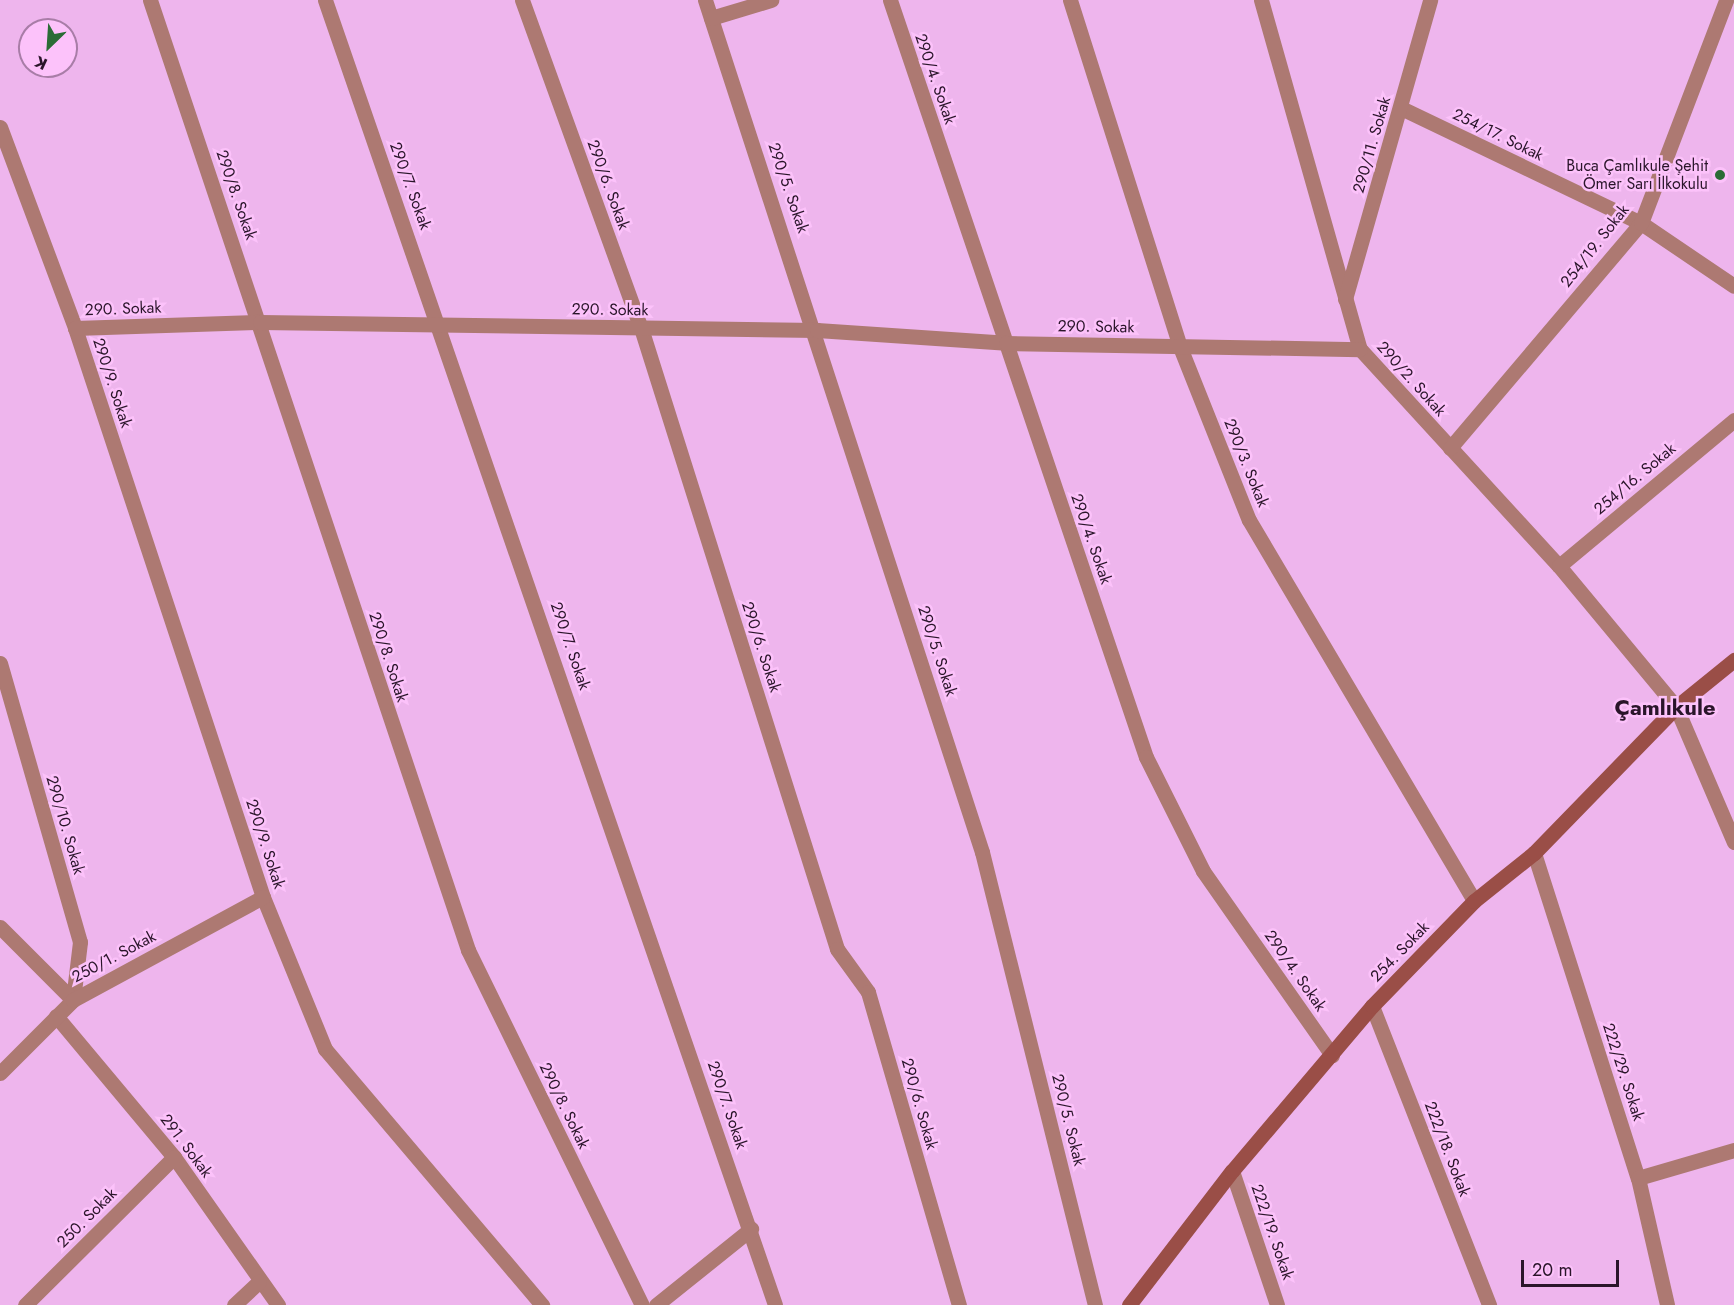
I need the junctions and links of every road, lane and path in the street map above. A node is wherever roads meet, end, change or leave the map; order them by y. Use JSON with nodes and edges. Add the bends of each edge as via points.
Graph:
{"nodes":[{"id":1,"x":150,"y":0,"type":"edge"},
{"id":2,"x":325,"y":0,"type":"edge"},
{"id":3,"x":522,"y":0,"type":"edge"},
{"id":4,"x":705,"y":0,"type":"edge"},
{"id":5,"x":771,"y":0,"type":"edge"},
{"id":6,"x":890,"y":0,"type":"edge"},
{"id":7,"x":1070,"y":0,"type":"edge"},
{"id":8,"x":1261,"y":0,"type":"edge"},
{"id":9,"x":1430,"y":0,"type":"edge"},
{"id":10,"x":1726,"y":0,"type":"edge"},
{"id":11,"x":711,"y":18,"type":"junction"},
{"id":12,"x":1401,"y":108,"type":"junction"},
{"id":13,"x":0,"y":127,"type":"edge"},
{"id":14,"x":1641,"y":223,"type":"junction"},
{"id":15,"x":1734,"y":286,"type":"edge"},
{"id":16,"x":1345,"y":299,"type":"junction"},
{"id":17,"x":260,"y":322,"type":"junction"},
{"id":18,"x":441,"y":327,"type":"junction"},
{"id":19,"x":75,"y":328,"type":"junction"},
{"id":20,"x":641,"y":328,"type":"junction"},
{"id":21,"x":817,"y":330,"type":"junction"},
{"id":22,"x":1006,"y":343,"type":"junction"},
{"id":23,"x":1180,"y":347,"type":"junction"},
{"id":24,"x":1360,"y":349,"type":"junction"},
{"id":25,"x":1734,"y":420,"type":"edge"},
{"id":26,"x":1450,"y":448,"type":"junction"},
{"id":27,"x":1559,"y":566,"type":"junction"},
{"id":28,"x":1734,"y":660,"type":"edge"},
{"id":29,"x":0,"y":663,"type":"edge"},
{"id":30,"x":1676,"y":707,"type":"junction"},
{"id":31,"x":1734,"y":842,"type":"edge"},
{"id":32,"x":1534,"y":853,"type":"junction"},
{"id":33,"x":263,"y":897,"type":"junction"},
{"id":34,"x":1474,"y":901,"type":"junction"},
{"id":35,"x":0,"y":927,"type":"edge"},
{"id":36,"x":73,"y":999,"type":"junction"},
{"id":37,"x":1372,"y":1006,"type":"junction"},
{"id":38,"x":56,"y":1016,"type":"junction"},
{"id":39,"x":1332,"y":1055,"type":"junction"},
{"id":40,"x":0,"y":1072,"type":"edge"},
{"id":41,"x":1734,"y":1150,"type":"edge"},
{"id":42,"x":174,"y":1157,"type":"junction"},
{"id":43,"x":1232,"y":1171,"type":"junction"},
{"id":44,"x":1638,"y":1178,"type":"junction"},
{"id":45,"x":751,"y":1229,"type":"junction"},
{"id":46,"x":259,"y":1282,"type":"junction"},
{"id":47,"x":538,"y":1304,"type":"edge"},
{"id":48,"x":25,"y":1305,"type":"edge"},
{"id":49,"x":234,"y":1305,"type":"edge"},
{"id":50,"x":278,"y":1305,"type":"edge"},
{"id":51,"x":642,"y":1305,"type":"edge"},
{"id":52,"x":656,"y":1305,"type":"edge"},
{"id":53,"x":775,"y":1305,"type":"edge"},
{"id":54,"x":959,"y":1305,"type":"edge"},
{"id":55,"x":1095,"y":1305,"type":"edge"},
{"id":56,"x":1129,"y":1305,"type":"edge"},
{"id":57,"x":1277,"y":1305,"type":"edge"},
{"id":58,"x":1489,"y":1305,"type":"edge"},
{"id":59,"x":1667,"y":1305,"type":"edge"}],
"edges":[{"from":1,"to":17,"type":"street","name":"290/8. Sokak"},
{"from":2,"to":18,"type":"street","name":"290/7. Sokak"},
{"from":3,"to":20,"type":"street","name":"290/6. Sokak"},
{"from":4,"to":11,"type":"street","name":"290/5. Sokak"},
{"from":5,"to":11,"type":"street"},
{"from":6,"to":22,"type":"street","name":"290/4. Sokak"},
{"from":7,"to":23,"type":"street","name":"290/3. Sokak"},
{"from":8,"to":16,"type":"street","name":"290/2. Sokak"},
{"from":9,"to":12,"type":"street","name":"290/11. Sokak"},
{"from":10,"to":14,"type":"street","name":"254/19. Sokak"},
{"from":11,"to":21,"type":"street","name":"290/5. Sokak"},
{"from":12,"to":14,"type":"street","name":"254/17. Sokak"},
{"from":12,"to":16,"type":"street","name":"290/11. Sokak"},
{"from":13,"to":19,"type":"street","name":"290. Sokak"},
{"from":14,"to":15,"type":"street","name":"254/17. Sokak"},
{"from":14,"to":26,"type":"street","name":"254/19. Sokak"},
{"from":16,"to":24,"type":"street","name":"290/2. Sokak"},
{"from":17,"to":18,"type":"street","name":"290. Sokak"},
{"from":17,"to":19,"type":"street","name":"290. Sokak"},
{"from":17,"to":51,"type":"street","name":"290/8. Sokak","via":[[468,950]]},
{"from":18,"to":20,"type":"street","name":"290. Sokak"},
{"from":18,"to":45,"type":"street","name":"290/7. Sokak"},
{"from":19,"to":33,"type":"street","name":"290/9. Sokak"},
{"from":20,"to":21,"type":"street","name":"290. Sokak"},
{"from":20,"to":54,"type":"street","name":"290/6. Sokak","via":[[837,949],[868,992]]},
{"from":21,"to":22,"type":"street","name":"290. Sokak"},
{"from":21,"to":55,"type":"street","name":"290/5. Sokak","via":[[982,852]]},
{"from":22,"to":23,"type":"street","name":"290. Sokak"},
{"from":22,"to":39,"type":"street","name":"290/4. Sokak","via":[[1146,757],[1203,871]]},
{"from":23,"to":24,"type":"street","name":"290. Sokak"},
{"from":23,"to":34,"type":"street","name":"290/3. Sokak","via":[[1249,520]]},
{"from":24,"to":26,"type":"street","name":"290/2. Sokak"},
{"from":25,"to":27,"type":"street","name":"254/16. Sokak"},
{"from":26,"to":27,"type":"street","name":"290/2. Sokak"},
{"from":27,"to":30,"type":"street","name":"290/2. Sokak"},
{"from":28,"to":30,"type":"street","name":"254. Sokak"},
{"from":29,"to":36,"type":"street","name":"290/10. Sokak","via":[[80,942]]},
{"from":30,"to":31,"type":"street","name":"290/2. Sokak"},
{"from":30,"to":32,"type":"street","name":"254. Sokak"},
{"from":32,"to":34,"type":"street","name":"254. Sokak"},
{"from":32,"to":44,"type":"street","name":"222/29. Sokak"},
{"from":33,"to":36,"type":"street","name":"250/1. Sokak"},
{"from":33,"to":47,"type":"street","name":"290/9. Sokak","via":[[325,1049]]},
{"from":34,"to":37,"type":"street","name":"254. Sokak"},
{"from":35,"to":36,"type":"street"},
{"from":36,"to":38,"type":"street","name":"250/1. Sokak"},
{"from":37,"to":39,"type":"street","name":"254. Sokak"},
{"from":37,"to":58,"type":"street","name":"222/18. Sokak"},
{"from":38,"to":40,"type":"street","name":"250/1. Sokak"},
{"from":38,"to":42,"type":"street","name":"291. Sokak"},
{"from":39,"to":43,"type":"street","name":"254. Sokak"},
{"from":41,"to":44,"type":"street"},
{"from":42,"to":46,"type":"street","name":"291. Sokak"},
{"from":42,"to":48,"type":"street","name":"250. Sokak"},
{"from":43,"to":56,"type":"street","name":"254. Sokak"},
{"from":43,"to":57,"type":"street","name":"222/19. Sokak"},
{"from":44,"to":59,"type":"street","name":"222/29. Sokak"},
{"from":45,"to":52,"type":"street"},
{"from":45,"to":53,"type":"street","name":"290/7. Sokak"},
{"from":46,"to":49,"type":"street"},
{"from":46,"to":50,"type":"street","name":"291. Sokak"}]}
